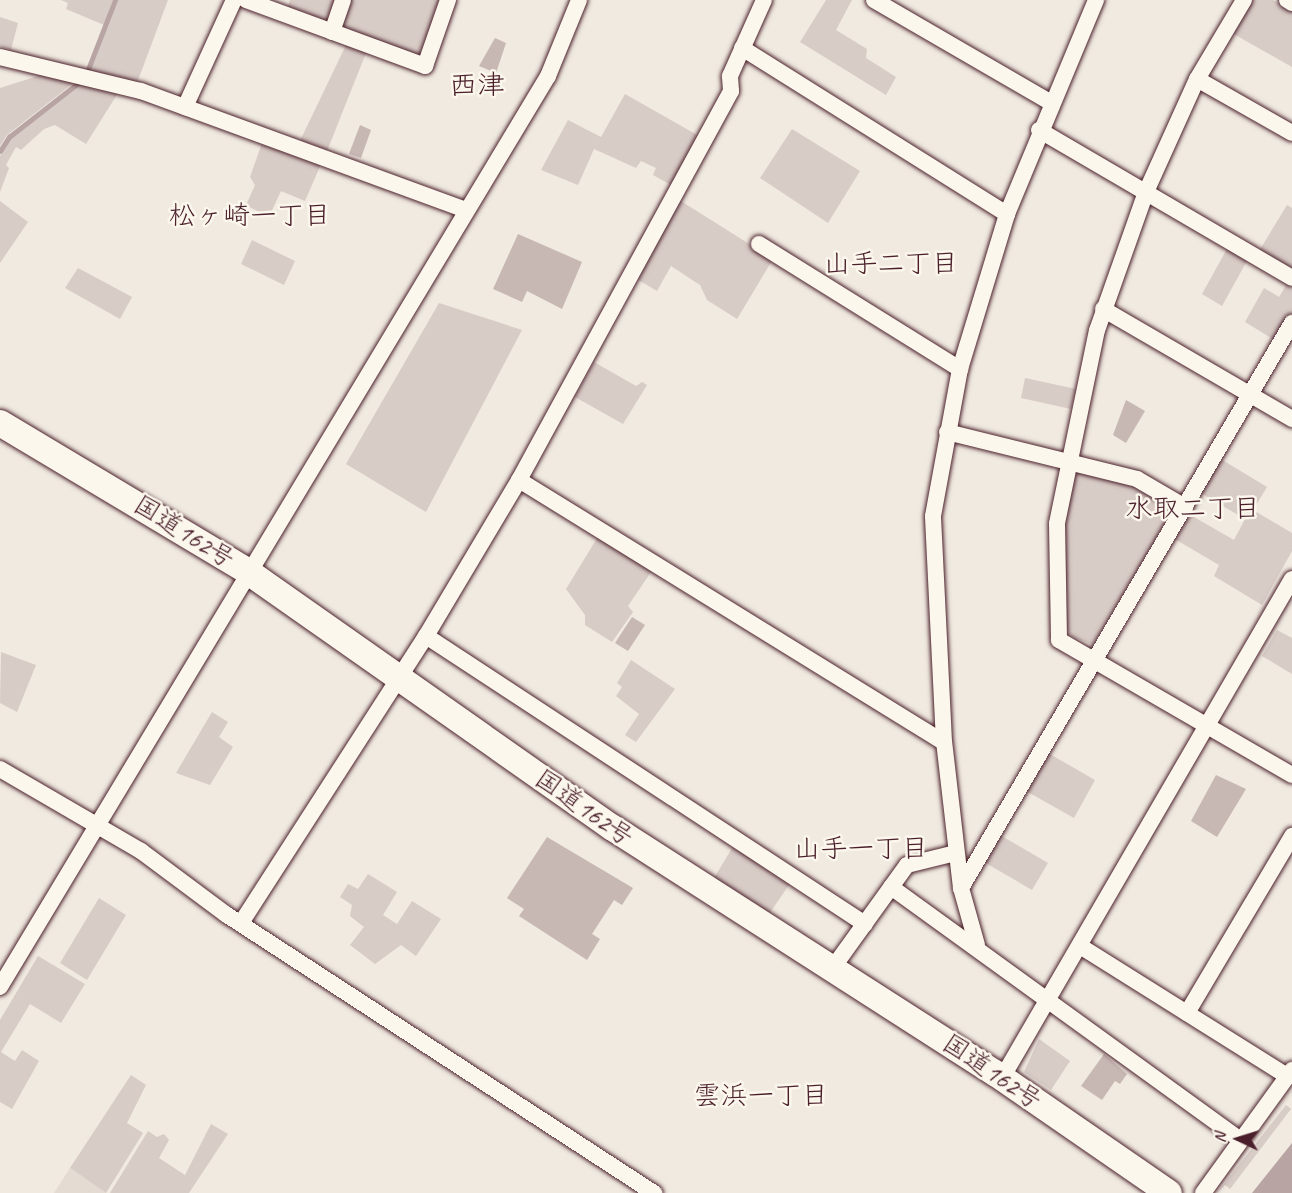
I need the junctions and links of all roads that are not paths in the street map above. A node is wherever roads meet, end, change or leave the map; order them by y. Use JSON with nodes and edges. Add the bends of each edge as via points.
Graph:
{"nodes":[{"id":1,"x":234,"y":0,"type":"edge"},
{"id":2,"x":246,"y":0,"type":"edge"},
{"id":3,"x":343,"y":0,"type":"edge"},
{"id":4,"x":448,"y":0,"type":"edge"},
{"id":5,"x":579,"y":0,"type":"edge"},
{"id":6,"x":764,"y":0,"type":"edge"},
{"id":7,"x":874,"y":0,"type":"edge"},
{"id":8,"x":1096,"y":0,"type":"edge"},
{"id":9,"x":1244,"y":0,"type":"edge"},
{"id":10,"x":1287,"y":0,"type":"edge"},
{"id":11,"x":1292,"y":3,"type":"edge"},
{"id":12,"x":333,"y":32,"type":"junction"},
{"id":13,"x":742,"y":48,"type":"junction"},
{"id":14,"x":0,"y":57,"type":"edge"},
{"id":15,"x":1197,"y":79,"type":"junction"},
{"id":16,"x":1050,"y":102,"type":"junction"},
{"id":17,"x":185,"y":107,"type":"junction"},
{"id":18,"x":1039,"y":130,"type":"junction"},
{"id":19,"x":1292,"y":133,"type":"edge"},
{"id":20,"x":1146,"y":192,"type":"junction"},
{"id":21,"x":466,"y":210,"type":"junction"},
{"id":22,"x":1006,"y":214,"type":"junction"},
{"id":23,"x":759,"y":244,"type":"dead end"},
{"id":24,"x":1292,"y":278,"type":"edge"},
{"id":25,"x":1103,"y":309,"type":"junction"},
{"id":26,"x":1292,"y":323,"type":"edge"},
{"id":27,"x":960,"y":369,"type":"junction"},
{"id":28,"x":1251,"y":394,"type":"junction"},
{"id":29,"x":1292,"y":419,"type":"edge"},
{"id":30,"x":0,"y":423,"type":"edge"},
{"id":31,"x":947,"y":432,"type":"junction"},
{"id":32,"x":1070,"y":461,"type":"junction"},
{"id":33,"x":519,"y":480,"type":"junction"},
{"id":34,"x":1185,"y":507,"type":"junction"},
{"id":35,"x":247,"y":571,"type":"junction"},
{"id":36,"x":1292,"y":579,"type":"edge"},
{"id":37,"x":426,"y":636,"type":"junction"},
{"id":38,"x":1095,"y":661,"type":"junction"},
{"id":39,"x":399,"y":677,"type":"junction"},
{"id":40,"x":1206,"y":726,"type":"junction"},
{"id":41,"x":944,"y":742,"type":"junction"},
{"id":42,"x":0,"y":769,"type":"edge"},
{"id":43,"x":1292,"y":775,"type":"edge"},
{"id":44,"x":97,"y":824,"type":"junction"},
{"id":45,"x":1292,"y":836,"type":"edge"},
{"id":46,"x":956,"y":853,"type":"junction"},
{"id":47,"x":891,"y":886,"type":"junction"},
{"id":48,"x":961,"y":888,"type":"junction"},
{"id":49,"x":241,"y":923,"type":"junction"},
{"id":50,"x":865,"y":924,"type":"junction"},
{"id":51,"x":977,"y":945,"type":"junction"},
{"id":52,"x":1080,"y":946,"type":"junction"},
{"id":53,"x":832,"y":969,"type":"junction"},
{"id":54,"x":0,"y":987,"type":"edge"},
{"id":55,"x":1049,"y":997,"type":"junction"},
{"id":56,"x":1187,"y":1013,"type":"junction"},
{"id":57,"x":1290,"y":1073,"type":"edge"},
{"id":58,"x":1002,"y":1078,"type":"junction"},
{"id":59,"x":1239,"y":1139,"type":"junction"},
{"id":60,"x":654,"y":1193,"type":"edge"},
{"id":61,"x":1168,"y":1193,"type":"edge"},
{"id":62,"x":1203,"y":1193,"type":"edge"}],
"edges":[{"from":1,"to":17,"type":"street"},
{"from":2,"to":12,"type":"street"},
{"from":3,"to":12,"type":"street"},
{"from":4,"to":12,"type":"street","via":[[425,66]]},
{"from":5,"to":21,"type":"street","via":[[548,76]]},
{"from":6,"to":13,"type":"street"},
{"from":7,"to":16,"type":"street"},
{"from":8,"to":16,"type":"street"},
{"from":9,"to":15,"type":"street"},
{"from":10,"to":11,"type":"street"},
{"from":13,"to":22,"type":"street"},
{"from":13,"to":33,"type":"street","via":[[730,75],[731,91]]},
{"from":14,"to":17,"type":"street","via":[[141,91]]},
{"from":15,"to":19,"type":"street"},
{"from":15,"to":20,"type":"street"},
{"from":16,"to":18,"type":"street"},
{"from":17,"to":21,"type":"street"},
{"from":18,"to":20,"type":"street"},
{"from":18,"to":22,"type":"street"},
{"from":20,"to":24,"type":"street"},
{"from":20,"to":25,"type":"street"},
{"from":21,"to":35,"type":"street"},
{"from":22,"to":27,"type":"street"},
{"from":23,"to":27,"type":"street"},
{"from":25,"to":28,"type":"street"},
{"from":25,"to":32,"type":"street"},
{"from":26,"to":28,"type":"street"},
{"from":27,"to":31,"type":"street"},
{"from":28,"to":29,"type":"street"},
{"from":28,"to":34,"type":"street"},
{"from":30,"to":35,"type":"highway","name":"国道162号"},
{"from":31,"to":32,"type":"street"},
{"from":31,"to":41,"type":"street","via":[[933,527]]},
{"from":32,"to":34,"type":"street","via":[[1137,479]]},
{"from":32,"to":38,"type":"street","via":[[1057,524],[1059,640]]},
{"from":33,"to":37,"type":"street"},
{"from":33,"to":41,"type":"street"},
{"from":34,"to":38,"type":"street"},
{"from":35,"to":39,"type":"highway","name":"国道162号"},
{"from":35,"to":44,"type":"street"},
{"from":36,"to":40,"type":"street"},
{"from":37,"to":39,"type":"street"},
{"from":37,"to":50,"type":"street"},
{"from":38,"to":40,"type":"street"},
{"from":38,"to":48,"type":"street"},
{"from":39,"to":49,"type":"street"},
{"from":39,"to":53,"type":"highway","name":"国道162号","via":[[613,828]]},
{"from":40,"to":43,"type":"street"},
{"from":40,"to":52,"type":"street"},
{"from":41,"to":46,"type":"street"},
{"from":42,"to":44,"type":"street"},
{"from":44,"to":49,"type":"street"},
{"from":44,"to":54,"type":"street"},
{"from":45,"to":56,"type":"street"},
{"from":46,"to":47,"type":"street","via":[[907,865]]},
{"from":46,"to":48,"type":"street"},
{"from":47,"to":50,"type":"street"},
{"from":47,"to":51,"type":"street"},
{"from":48,"to":51,"type":"street"},
{"from":49,"to":60,"type":"street"},
{"from":50,"to":53,"type":"street"},
{"from":51,"to":55,"type":"street"},
{"from":52,"to":55,"type":"street"},
{"from":52,"to":56,"type":"street"},
{"from":53,"to":58,"type":"highway","name":"国道162号"},
{"from":55,"to":58,"type":"street"},
{"from":55,"to":59,"type":"street","via":[[1060,1011]]},
{"from":56,"to":57,"type":"street"},
{"from":57,"to":59,"type":"street"},
{"from":58,"to":61,"type":"highway","name":"国道162号"},
{"from":59,"to":62,"type":"street"}]}
